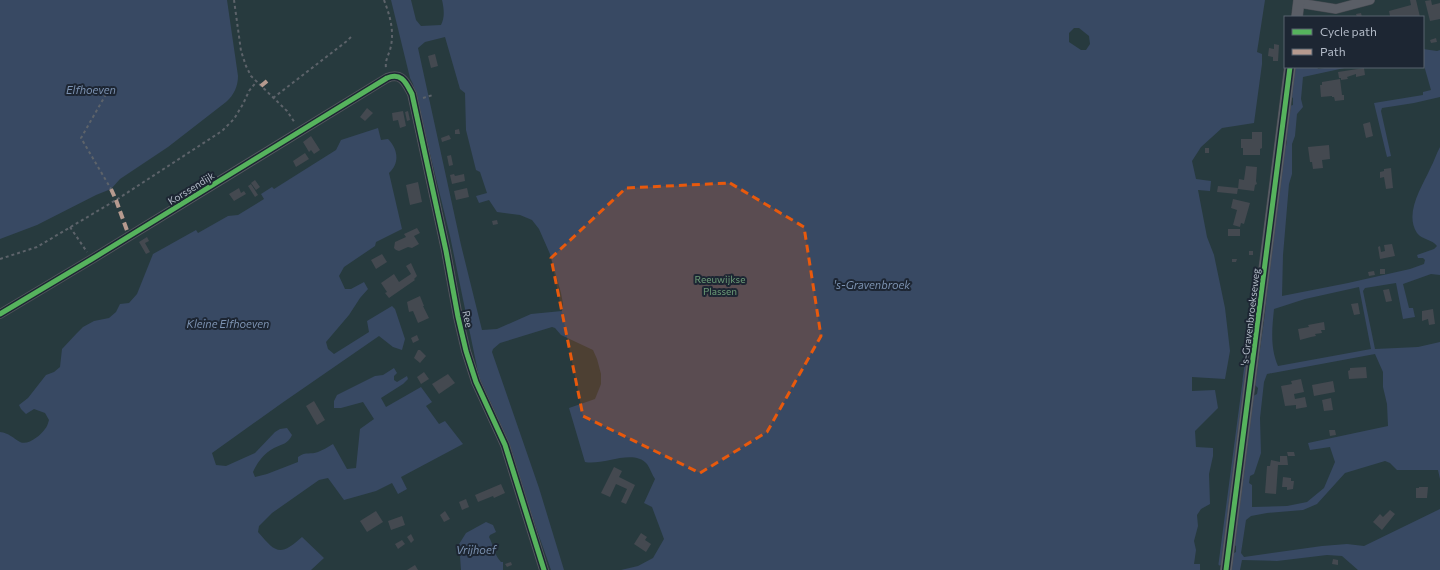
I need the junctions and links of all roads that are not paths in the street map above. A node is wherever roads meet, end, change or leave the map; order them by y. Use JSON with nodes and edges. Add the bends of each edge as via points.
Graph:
{"nodes":[{"id":1,"x":1370,"y":0,"type":"edge"},
{"id":2,"x":1299,"y":1,"type":"edge"},
{"id":3,"x":1297,"y":16,"type":"edge"},
{"id":4,"x":1290,"y":68,"type":"edge"},
{"id":5,"x":390,"y":76,"type":"joint"},
{"id":6,"x":0,"y":314,"type":"edge"},
{"id":7,"x":544,"y":570,"type":"edge"},
{"id":8,"x":1226,"y":570,"type":"edge"}],
"edges":[{"from":1,"to":2,"type":"street","via":[[1336,9]]},
{"from":2,"to":3,"type":"street"},
{"from":4,"to":8,"type":"street","name":"'s-Gravenbroekseweg"},
{"from":5,"to":6,"type":"street","name":"Korssendijk"},
{"from":5,"to":7,"type":"street","name":"Ree","via":[[402,78],[412,94],[466,352],[476,382],[505,445]]}]}
